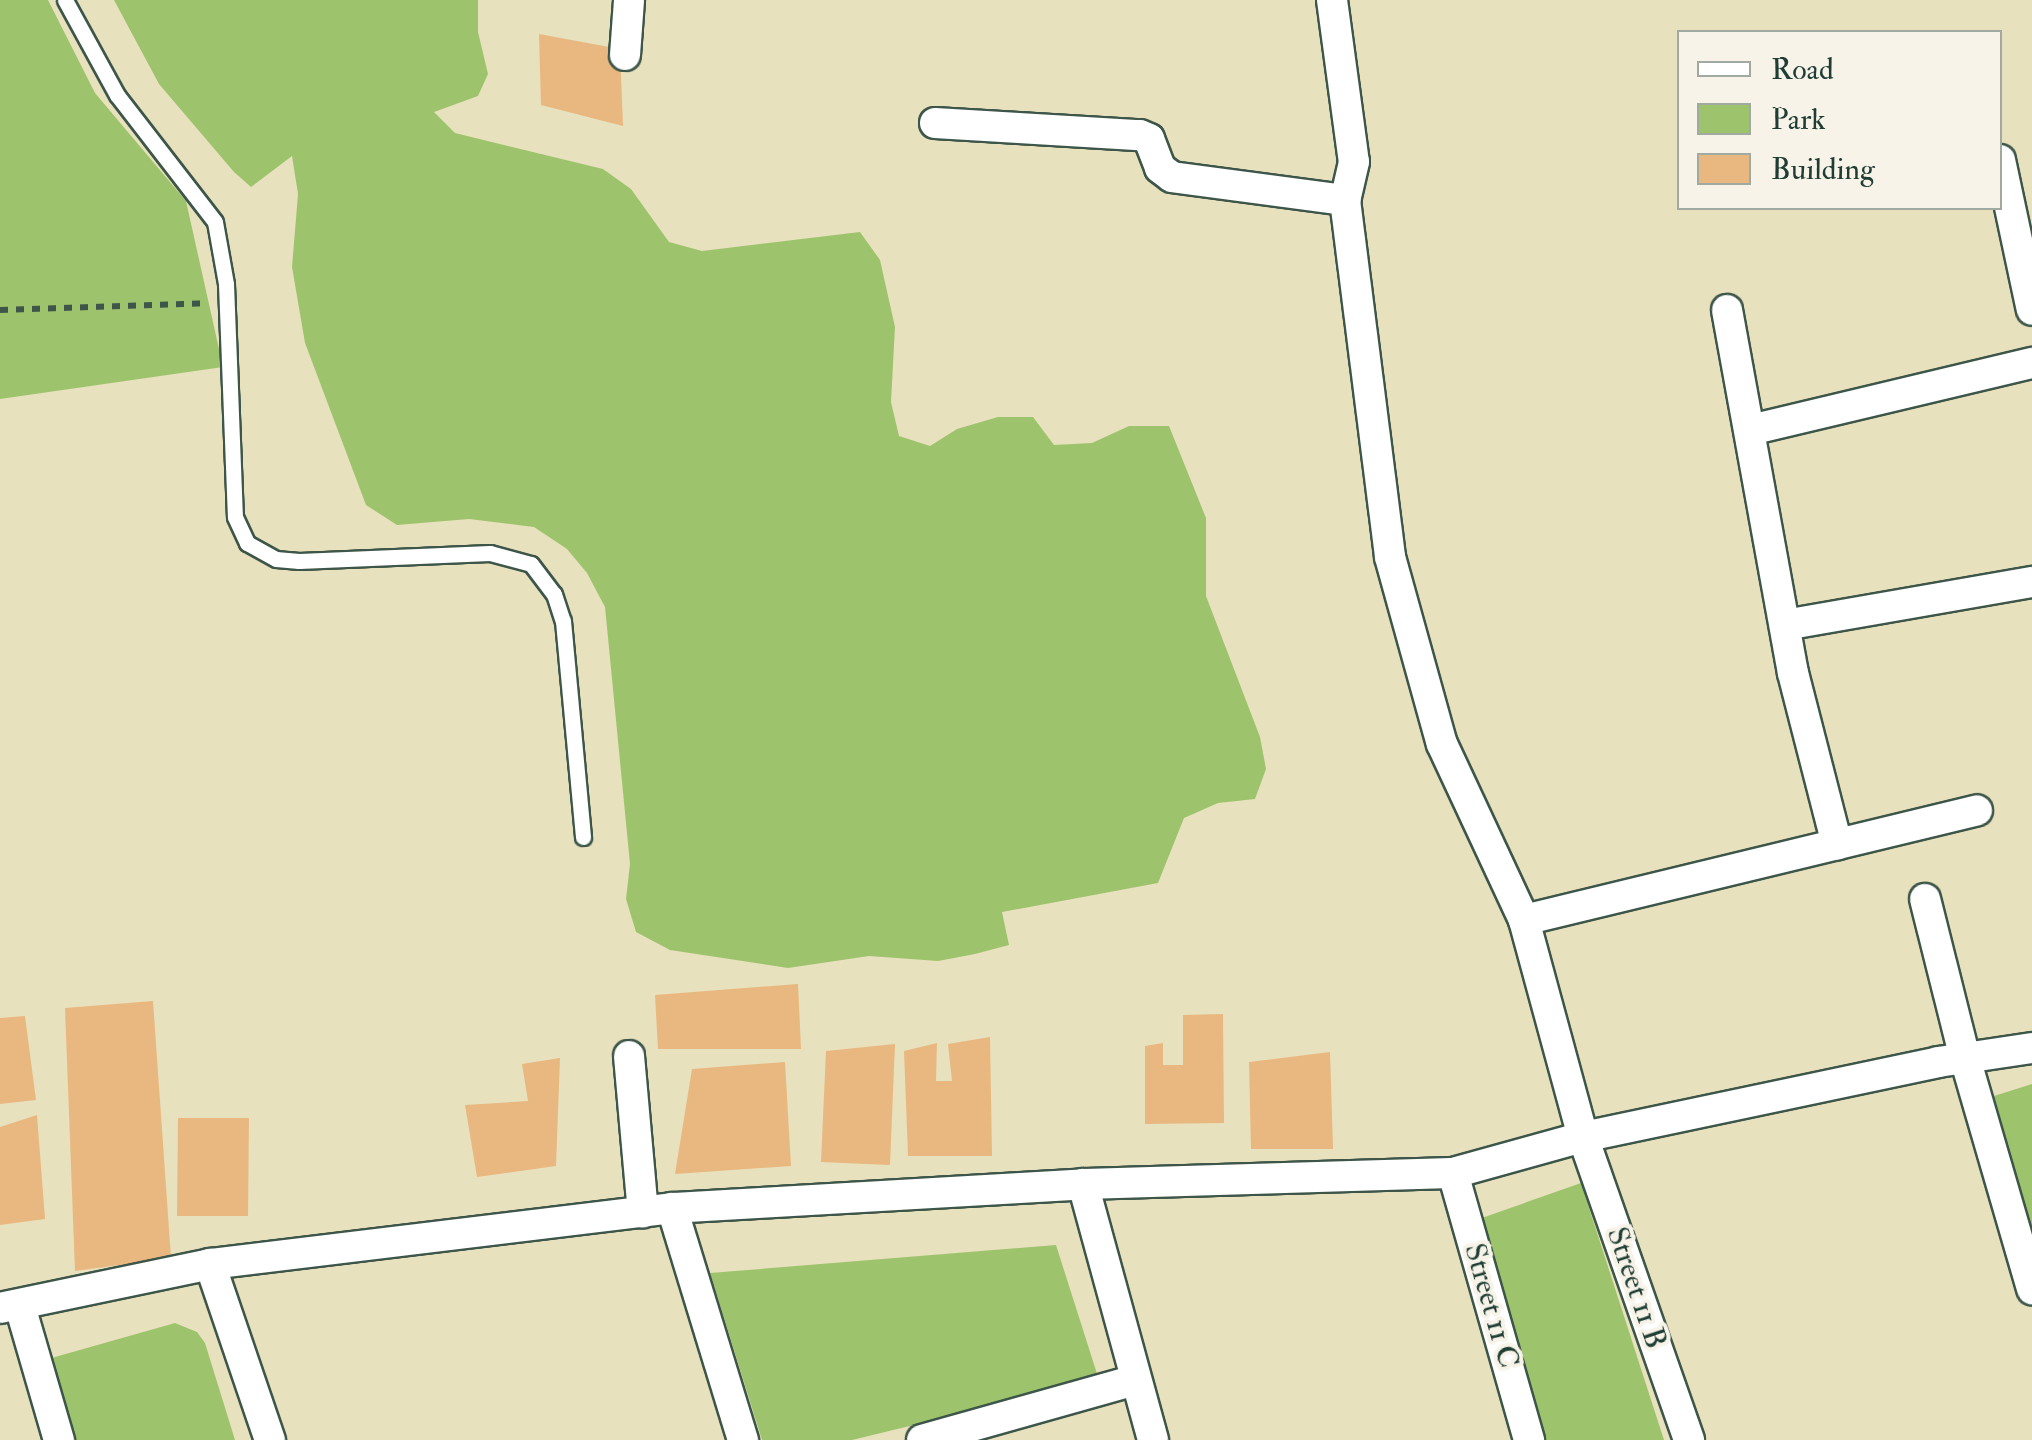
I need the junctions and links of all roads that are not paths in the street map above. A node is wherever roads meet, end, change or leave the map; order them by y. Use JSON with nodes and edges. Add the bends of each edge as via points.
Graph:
{"nodes":[{"id":1,"x":65,"y":0,"type":"edge"},
{"id":2,"x":629,"y":0,"type":"edge"},
{"id":3,"x":1332,"y":0,"type":"edge"},
{"id":4,"x":625,"y":55,"type":"dead end"},
{"id":5,"x":936,"y":123,"type":"dead end"},
{"id":6,"x":2002,"y":169,"type":"edge"},
{"id":7,"x":1346,"y":200,"type":"junction"},
{"id":8,"x":1727,"y":310,"type":"dead end"},
{"id":9,"x":2032,"y":310,"type":"edge"},
{"id":10,"x":2032,"y":362,"type":"edge"},
{"id":11,"x":1750,"y":430,"type":"junction"},
{"id":12,"x":2032,"y":582,"type":"edge"},
{"id":13,"x":1786,"y":625,"type":"junction"},
{"id":14,"x":1977,"y":810,"type":"dead end"},
{"id":15,"x":583,"y":837,"type":"dead end"},
{"id":16,"x":1837,"y":844,"type":"junction"},
{"id":17,"x":1925,"y":899,"type":"dead end"},
{"id":18,"x":1524,"y":920,"type":"junction"},
{"id":19,"x":2032,"y":1048,"type":"edge"},
{"id":20,"x":628,"y":1056,"type":"dead end"},
{"id":21,"x":1964,"y":1058,"type":"junction"},
{"id":22,"x":1583,"y":1137,"type":"junction"},
{"id":23,"x":1453,"y":1172,"type":"junction"},
{"id":24,"x":1082,"y":1184,"type":"junction"},
{"id":25,"x":658,"y":1210,"type":"junction"},
{"id":26,"x":210,"y":1264,"type":"junction"},
{"id":27,"x":2032,"y":1290,"type":"edge"},
{"id":28,"x":10,"y":1306,"type":"edge"},
{"id":29,"x":1134,"y":1380,"type":"junction"},
{"id":30,"x":58,"y":1440,"type":"edge"},
{"id":31,"x":270,"y":1440,"type":"edge"},
{"id":32,"x":744,"y":1440,"type":"edge"},
{"id":33,"x":922,"y":1440,"type":"edge"},
{"id":34,"x":1153,"y":1440,"type":"edge"},
{"id":35,"x":1528,"y":1440,"type":"edge"},
{"id":36,"x":1689,"y":1440,"type":"edge"}],
"edges":[{"from":1,"to":15,"type":"lane","via":[[117,95],[215,222],[227,303],[236,517],[246,543],[299,562],[490,553],[531,564],[554,594],[563,621]]},
{"from":2,"to":4,"type":"street"},
{"from":3,"to":7,"type":"street","name":"Street 11 B","via":[[1354,162]]},
{"from":5,"to":7,"type":"street","via":[[1140,135],[1172,177]]},
{"from":6,"to":9,"type":"street"},
{"from":7,"to":18,"type":"street","name":"Street 11 B","via":[[1390,556],[1442,744]]},
{"from":8,"to":11,"type":"street"},
{"from":10,"to":11,"type":"street"},
{"from":11,"to":13,"type":"street"},
{"from":12,"to":13,"type":"street"},
{"from":13,"to":16,"type":"street"},
{"from":14,"to":16,"type":"street"},
{"from":16,"to":18,"type":"street"},
{"from":17,"to":21,"type":"street"},
{"from":18,"to":22,"type":"street","name":"Street 11 B"},
{"from":19,"to":21,"type":"street"},
{"from":20,"to":25,"type":"street"},
{"from":21,"to":22,"type":"street"},
{"from":21,"to":27,"type":"street"},
{"from":22,"to":23,"type":"street"},
{"from":22,"to":36,"type":"street","name":"Street 11 B"},
{"from":23,"to":24,"type":"street"},
{"from":23,"to":35,"type":"street","name":"Street 11 C"},
{"from":24,"to":25,"type":"street"},
{"from":24,"to":29,"type":"street"},
{"from":25,"to":26,"type":"street"},
{"from":25,"to":32,"type":"street"},
{"from":26,"to":28,"type":"street"},
{"from":26,"to":31,"type":"street"},
{"from":28,"to":30,"type":"street"},
{"from":29,"to":33,"type":"street"},
{"from":29,"to":34,"type":"street"}]}
